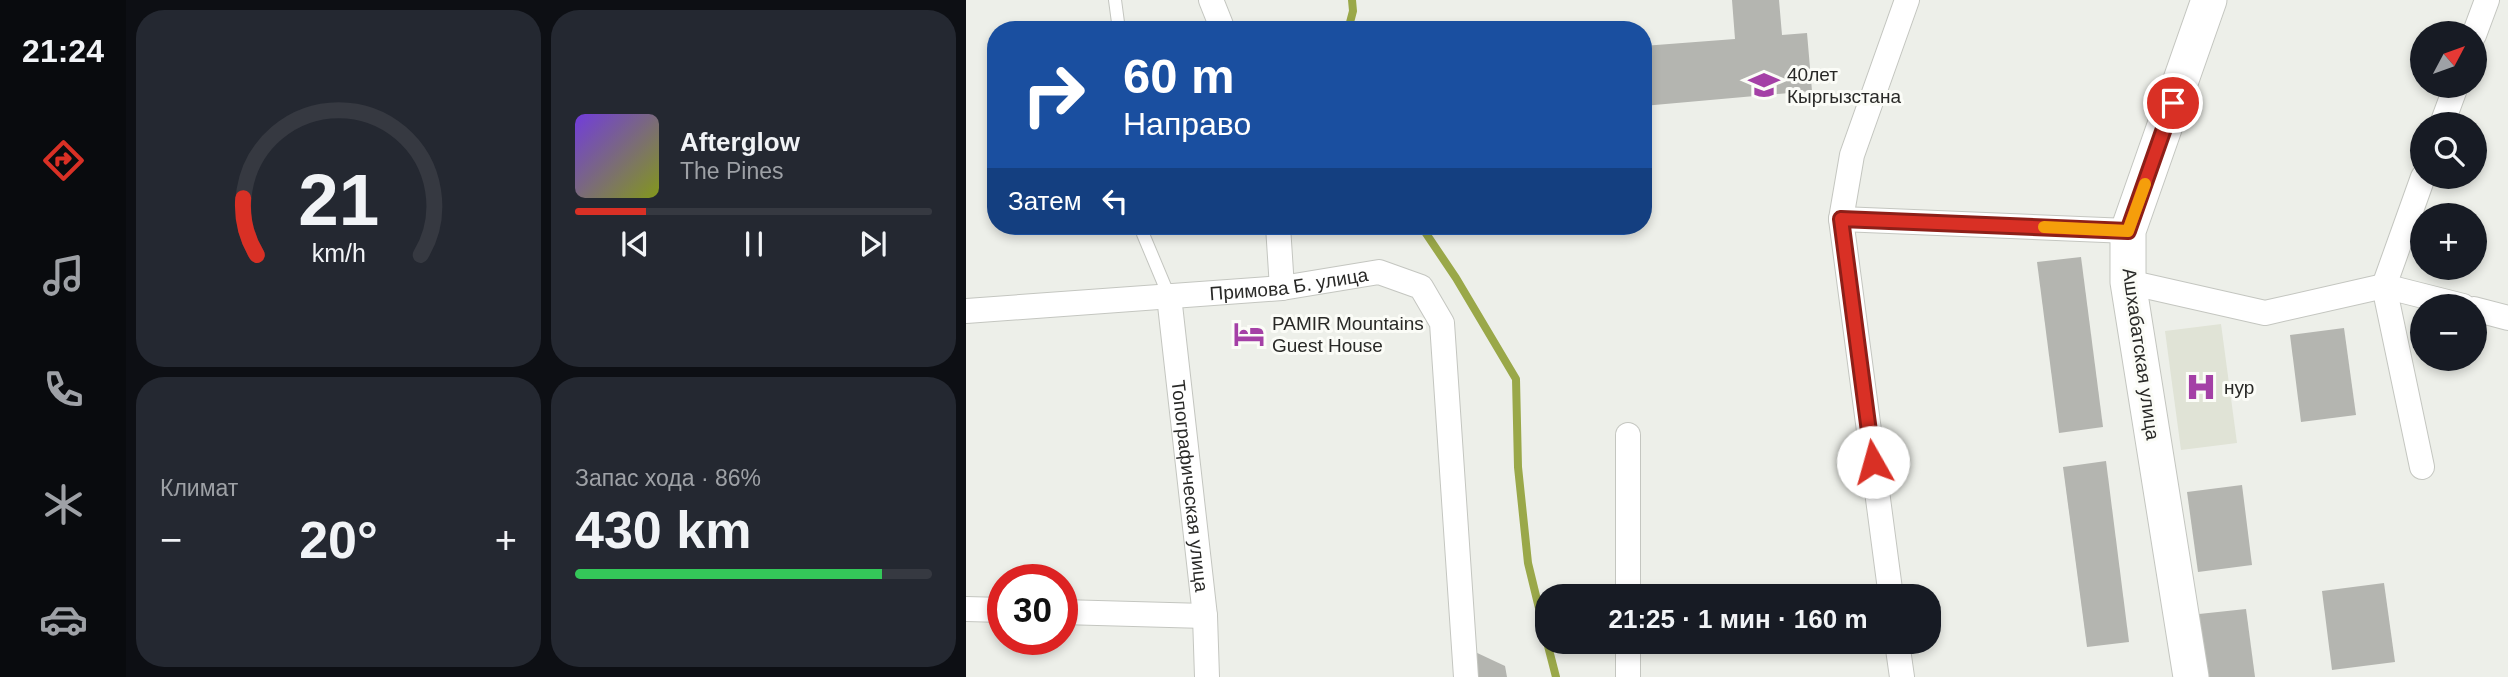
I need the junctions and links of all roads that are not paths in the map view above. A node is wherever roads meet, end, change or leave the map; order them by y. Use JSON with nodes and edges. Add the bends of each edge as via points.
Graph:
{"nodes":[{"id":1,"x":1115,"y":0,"type":"edge"},
{"id":2,"x":1211,"y":0,"type":"edge"},
{"id":3,"x":1907,"y":0,"type":"edge"},
{"id":4,"x":2209,"y":0,"type":"edge"},
{"id":5,"x":2487,"y":0,"type":"edge"},
{"id":6,"x":1118,"y":21,"type":"edge"},
{"id":7,"x":1219,"y":21,"type":"edge"},
{"id":8,"x":2479,"y":21,"type":"edge"},
{"id":9,"x":2419,"y":189,"type":"edge"},
{"id":10,"x":1841,"y":219,"type":"junction"},
{"id":11,"x":2128,"y":231,"type":"junction"},
{"id":12,"x":1143,"y":235,"type":"edge"},
{"id":13,"x":1279,"y":235,"type":"edge"},
{"id":14,"x":2128,"y":282,"type":"junction"},
{"id":15,"x":2384,"y":286,"type":"junction"},
{"id":16,"x":1282,"y":288,"type":"junction"},
{"id":17,"x":2415,"y":294,"type":"edge"},
{"id":18,"x":1169,"y":296,"type":"junction"},
{"id":19,"x":966,"y":311,"type":"edge"},
{"id":20,"x":2487,"y":312,"type":"edge"},
{"id":21,"x":2508,"y":318,"type":"edge"},
{"id":22,"x":1628,"y":435,"type":"dead end"},
{"id":23,"x":2422,"y":467,"type":"dead end"},
{"id":24,"x":1628,"y":584,"type":"edge"},
{"id":25,"x":1889,"y":584,"type":"edge"},
{"id":26,"x":966,"y":609,"type":"edge"},
{"id":27,"x":987,"y":610,"type":"edge"},
{"id":28,"x":1078,"y":612,"type":"edge"},
{"id":29,"x":1205,"y":616,"type":"junction"},
{"id":30,"x":1628,"y":654,"type":"edge"},
{"id":31,"x":1899,"y":654,"type":"edge"},
{"id":32,"x":1207,"y":677,"type":"edge"},
{"id":33,"x":1466,"y":677,"type":"edge"},
{"id":34,"x":1628,"y":677,"type":"edge"},
{"id":35,"x":1902,"y":677,"type":"edge"},
{"id":36,"x":2191,"y":677,"type":"edge"}],
"edges":[{"from":1,"to":6,"type":"lane"},
{"from":2,"to":7,"type":"street"},
{"from":3,"to":10,"type":"street","via":[[1852,155]]},
{"from":4,"to":11,"type":"street","name":"Ашхабатская улица"},
{"from":5,"to":8,"type":"street"},
{"from":9,"to":15,"type":"street"},
{"from":10,"to":11,"type":"street"},
{"from":10,"to":25,"type":"street"},
{"from":11,"to":14,"type":"street","name":"Ашхабатская улица"},
{"from":12,"to":18,"type":"lane"},
{"from":13,"to":16,"type":"street"},
{"from":14,"to":15,"type":"street","via":[[2265,313]]},
{"from":14,"to":36,"type":"street","name":"Ашхабатская улица"},
{"from":15,"to":17,"type":"street"},
{"from":15,"to":23,"type":"street"},
{"from":16,"to":18,"type":"street","name":"Примова Б. улица"},
{"from":16,"to":33,"type":"street","name":"Примова Б. улица","via":[[1379,272],[1421,287],[1442,323]]},
{"from":18,"to":19,"type":"street","name":"Примова Б. улица"},
{"from":18,"to":29,"type":"street","name":"Топографическая улица"},
{"from":20,"to":21,"type":"street"},
{"from":22,"to":24,"type":"street"},
{"from":26,"to":27,"type":"street"},
{"from":28,"to":29,"type":"street"},
{"from":29,"to":32,"type":"street","name":"Топографическая улица"},
{"from":30,"to":34,"type":"street"},
{"from":31,"to":35,"type":"street"}]}
